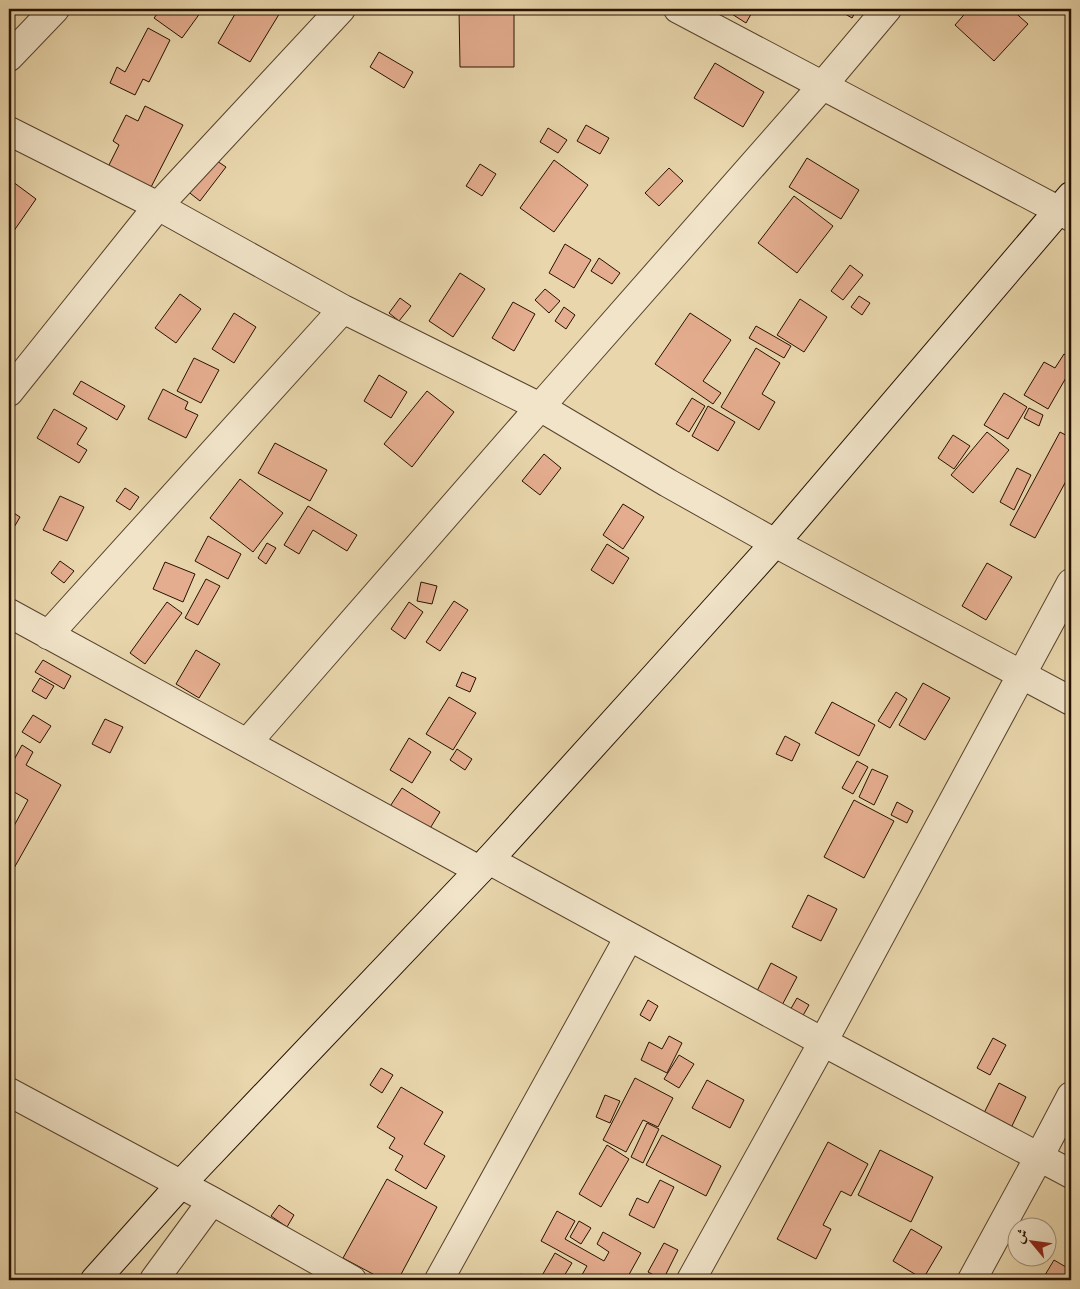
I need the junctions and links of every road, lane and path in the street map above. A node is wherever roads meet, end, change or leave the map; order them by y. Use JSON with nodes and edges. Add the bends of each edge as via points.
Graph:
{"nodes":[{"id":1,"x":55,"y":9,"type":"edge"},
{"id":2,"x":341,"y":9,"type":"edge"},
{"id":3,"x":678,"y":9,"type":"edge"},
{"id":4,"x":887,"y":9,"type":"edge"},
{"id":5,"x":9,"y":57,"type":"edge"},
{"id":6,"x":823,"y":85,"type":"junction"},
{"id":7,"x":9,"y":131,"type":"edge"},
{"id":8,"x":158,"y":206,"type":"junction"},
{"id":9,"x":1067,"y":208,"type":"edge"},
{"id":10,"x":343,"y":309,"type":"junction"},
{"id":11,"x":9,"y":392,"type":"edge"},
{"id":12,"x":540,"y":407,"type":"junction"},
{"id":13,"x":775,"y":543,"type":"junction"},
{"id":14,"x":1071,"y":583,"type":"edge"},
{"id":15,"x":9,"y":613,"type":"edge"},
{"id":16,"x":48,"y":635,"type":"junction"},
{"id":17,"x":1022,"y":675,"type":"junction"},
{"id":18,"x":1071,"y":701,"type":"edge"},
{"id":19,"x":247,"y":743,"type":"junction"},
{"id":20,"x":484,"y":865,"type":"junction"},
{"id":21,"x":629,"y":937,"type":"junction"},
{"id":22,"x":823,"y":1042,"type":"junction"},
{"id":23,"x":9,"y":1092,"type":"edge"},
{"id":24,"x":1071,"y":1096,"type":"edge"},
{"id":25,"x":1040,"y":1157,"type":"junction"},
{"id":26,"x":1071,"y":1174,"type":"edge"},
{"id":27,"x":181,"y":1184,"type":"junction"},
{"id":28,"x":212,"y":1201,"type":"junction"},
{"id":29,"x":94,"y":1280,"type":"edge"},
{"id":30,"x":154,"y":1280,"type":"edge"},
{"id":31,"x":352,"y":1280,"type":"edge"},
{"id":32,"x":439,"y":1280,"type":"edge"},
{"id":33,"x":691,"y":1280,"type":"edge"},
{"id":34,"x":972,"y":1280,"type":"edge"}],
"edges":[{"from":1,"to":5,"type":"street"},
{"from":2,"to":8,"type":"street"},
{"from":3,"to":6,"type":"street"},
{"from":4,"to":6,"type":"street"},
{"from":6,"to":9,"type":"street"},
{"from":6,"to":12,"type":"street"},
{"from":7,"to":8,"type":"street"},
{"from":8,"to":10,"type":"street"},
{"from":8,"to":11,"type":"street"},
{"from":9,"to":13,"type":"street"},
{"from":10,"to":12,"type":"street"},
{"from":10,"to":16,"type":"street"},
{"from":12,"to":13,"type":"street"},
{"from":12,"to":19,"type":"street"},
{"from":13,"to":17,"type":"street"},
{"from":13,"to":20,"type":"street"},
{"from":14,"to":17,"type":"street"},
{"from":15,"to":16,"type":"street"},
{"from":16,"to":19,"type":"street"},
{"from":17,"to":18,"type":"street"},
{"from":17,"to":22,"type":"street"},
{"from":19,"to":20,"type":"street"},
{"from":20,"to":21,"type":"street"},
{"from":20,"to":27,"type":"street"},
{"from":21,"to":22,"type":"street"},
{"from":21,"to":32,"type":"street"},
{"from":22,"to":25,"type":"street"},
{"from":22,"to":33,"type":"street"},
{"from":23,"to":27,"type":"street"},
{"from":24,"to":25,"type":"street"},
{"from":25,"to":26,"type":"street"},
{"from":25,"to":34,"type":"street"},
{"from":27,"to":28,"type":"street"},
{"from":27,"to":29,"type":"street"},
{"from":28,"to":30,"type":"street"},
{"from":28,"to":31,"type":"street"}]}
